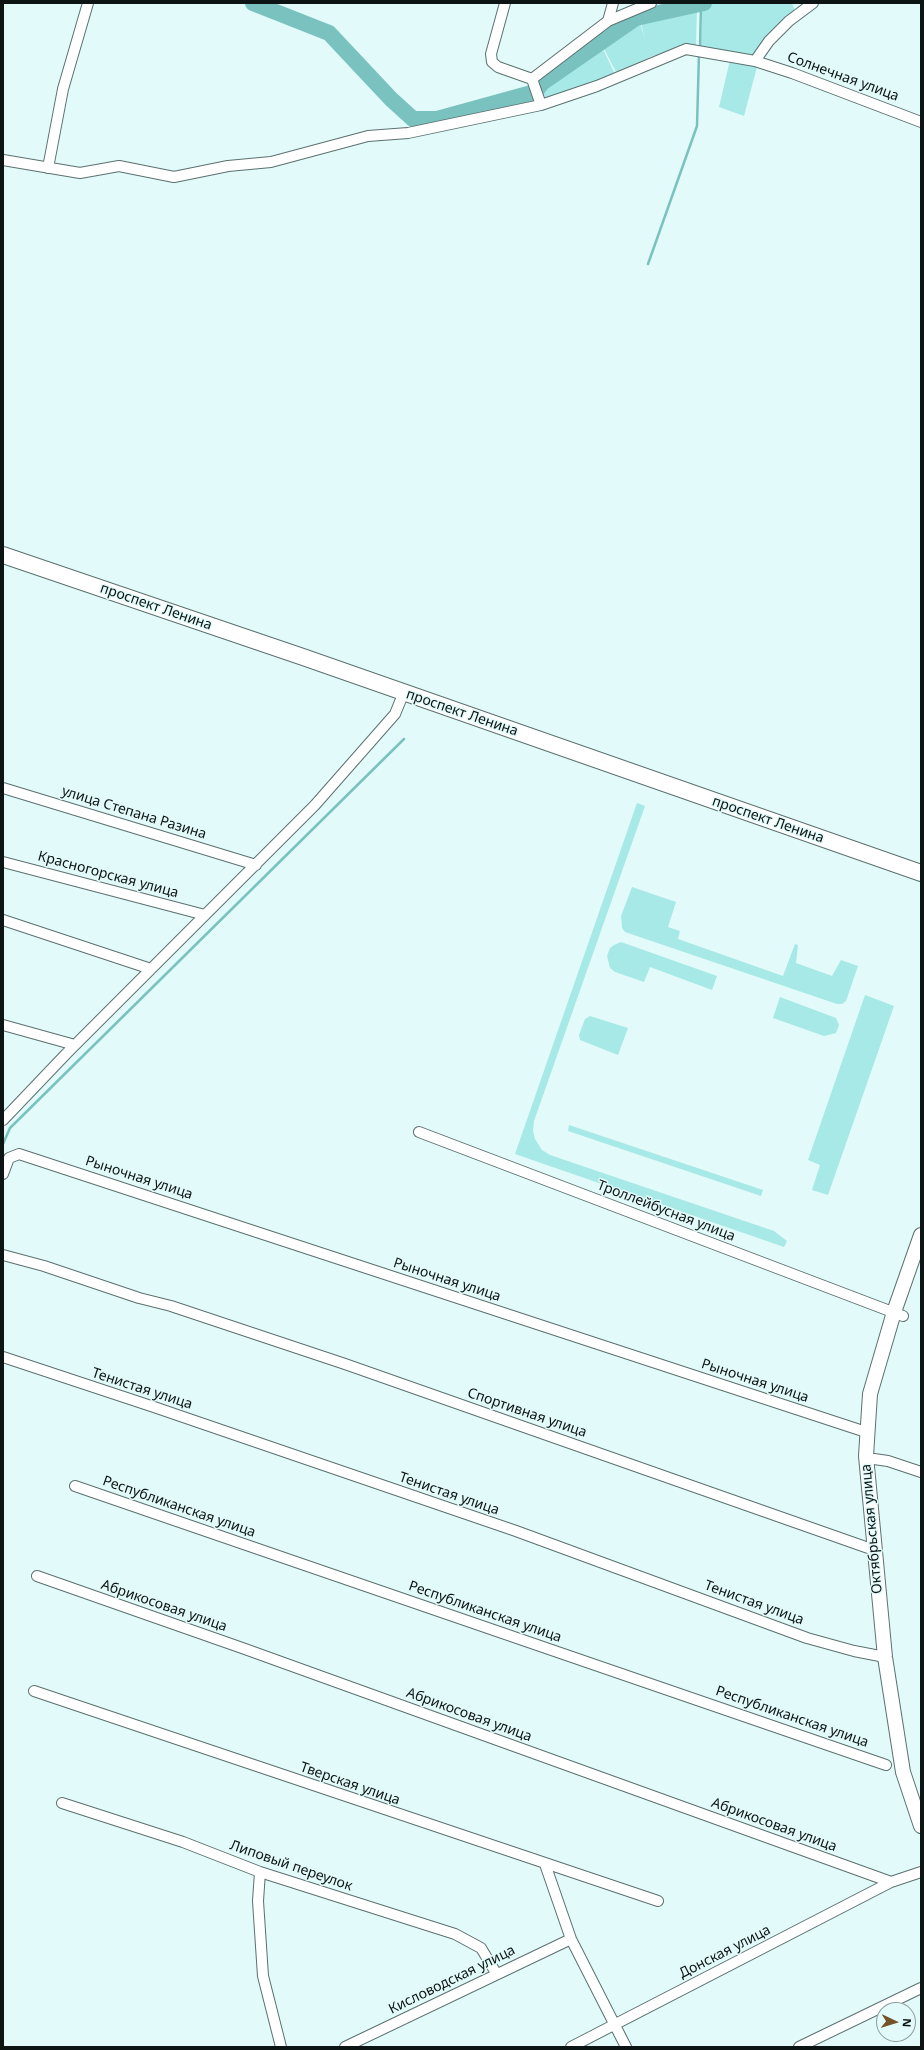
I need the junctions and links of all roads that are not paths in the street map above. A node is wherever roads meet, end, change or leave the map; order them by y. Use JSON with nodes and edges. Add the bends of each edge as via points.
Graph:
{"nodes":[{"id":1,"x":88,"y":3,"type":"edge"},
{"id":2,"x":505,"y":3,"type":"edge"},
{"id":3,"x":613,"y":3,"type":"edge"},
{"id":4,"x":651,"y":3,"type":"edge"},
{"id":5,"x":813,"y":3,"type":"edge"},
{"id":6,"x":608,"y":21,"type":"junction"},
{"id":7,"x":755,"y":61,"type":"junction"},
{"id":8,"x":532,"y":79,"type":"junction"},
{"id":9,"x":540,"y":101,"type":"junction"},
{"id":10,"x":921,"y":122,"type":"edge"},
{"id":11,"x":3,"y":160,"type":"edge"},
{"id":12,"x":48,"y":168,"type":"junction"},
{"id":13,"x":3,"y":555,"type":"edge"},
{"id":14,"x":404,"y":692,"type":"junction"},
{"id":15,"x":3,"y":788,"type":"edge"},
{"id":16,"x":3,"y":862,"type":"edge"},
{"id":17,"x":256,"y":865,"type":"junction"},
{"id":18,"x":921,"y":873,"type":"edge"},
{"id":19,"x":205,"y":915,"type":"junction"},
{"id":20,"x":3,"y":920,"type":"edge"},
{"id":21,"x":151,"y":968,"type":"junction"},
{"id":22,"x":3,"y":1025,"type":"edge"},
{"id":23,"x":75,"y":1045,"type":"junction"},
{"id":24,"x":3,"y":1120,"type":"edge"},
{"id":25,"x":419,"y":1132,"type":"dead end"},
{"id":26,"x":3,"y":1174,"type":"edge"},
{"id":27,"x":921,"y":1235,"type":"edge"},
{"id":28,"x":3,"y":1256,"type":"edge"},
{"id":29,"x":921,"y":1263,"type":"edge"},
{"id":30,"x":899,"y":1314,"type":"junction"},
{"id":31,"x":3,"y":1358,"type":"edge"},
{"id":32,"x":866,"y":1432,"type":"junction"},
{"id":33,"x":874,"y":1459,"type":"junction"},
{"id":34,"x":921,"y":1472,"type":"edge"},
{"id":35,"x":75,"y":1486,"type":"dead end"},
{"id":36,"x":874,"y":1550,"type":"junction"},
{"id":37,"x":36,"y":1576,"type":"dead end"},
{"id":38,"x":885,"y":1657,"type":"junction"},
{"id":39,"x":34,"y":1691,"type":"dead end"},
{"id":40,"x":886,"y":1765,"type":"dead end"},
{"id":41,"x":921,"y":1801,"type":"edge"},
{"id":42,"x":62,"y":1803,"type":"dead end"},
{"id":43,"x":921,"y":1826,"type":"edge"},
{"id":44,"x":545,"y":1864,"type":"junction"},
{"id":45,"x":260,"y":1872,"type":"junction"},
{"id":46,"x":921,"y":1872,"type":"edge"},
{"id":47,"x":892,"y":1882,"type":"junction"},
{"id":48,"x":658,"y":1901,"type":"dead end"},
{"id":49,"x":571,"y":1939,"type":"junction"},
{"id":50,"x":496,"y":1973,"type":"junction"},
{"id":51,"x":921,"y":1988,"type":"edge"},
{"id":52,"x":614,"y":2025,"type":"junction"},
{"id":53,"x":281,"y":2047,"type":"edge"},
{"id":54,"x":345,"y":2047,"type":"edge"},
{"id":55,"x":571,"y":2047,"type":"edge"},
{"id":56,"x":626,"y":2047,"type":"edge"},
{"id":57,"x":799,"y":2047,"type":"edge"}],
"edges":[{"from":1,"to":12,"type":"street","via":[[63,89]]},
{"from":2,"to":8,"type":"street","via":[[491,54],[492,62],[498,67]]},
{"from":3,"to":6,"type":"street"},
{"from":4,"to":6,"type":"street"},
{"from":5,"to":7,"type":"street","name":"Солнечная улица","via":[[789,21]]},
{"from":6,"to":8,"type":"street"},
{"from":7,"to":9,"type":"street","name":"Солнечная улица","via":[[686,49],[598,86]]},
{"from":7,"to":10,"type":"street","name":"Солнечная улица"},
{"from":8,"to":9,"type":"street"},
{"from":9,"to":12,"type":"street","via":[[408,133],[368,136],[271,162],[228,166],[174,177],[119,166],[80,173]]},
{"from":11,"to":12,"type":"street"},
{"from":13,"to":14,"type":"main road","name":"проспект Ленина"},
{"from":14,"to":17,"type":"street","via":[[395,714],[316,805]]},
{"from":14,"to":18,"type":"main road","name":"проспект Ленина"},
{"from":15,"to":17,"type":"street","name":"улица Степана Разина"},
{"from":16,"to":19,"type":"street","name":"Красногорская улица"},
{"from":17,"to":19,"type":"street"},
{"from":19,"to":21,"type":"street"},
{"from":20,"to":21,"type":"street"},
{"from":21,"to":23,"type":"street"},
{"from":22,"to":23,"type":"street"},
{"from":23,"to":24,"type":"street"},
{"from":25,"to":30,"type":"street","name":"Троллейбусная улица"},
{"from":26,"to":32,"type":"street","name":"Рыночная улица","via":[[9,1158],[19,1154]]},
{"from":27,"to":30,"type":"main road","name":"Октябрьская улица"},
{"from":28,"to":36,"type":"street","name":"Спортивная улица","via":[[44,1266],[171,1306],[352,1366]]},
{"from":29,"to":30,"type":"main road","name":"Октябрьская улица"},
{"from":30,"to":32,"type":"main road","name":"Октябрьская улица","via":[[870,1394]]},
{"from":30,"to":33,"type":"main road","name":"Октябрьская улица","via":[[878,1393]]},
{"from":31,"to":38,"type":"street","name":"Тенистая улица","via":[[516,1531],[807,1638]]},
{"from":32,"to":36,"type":"main road","name":"Октябрьская улица"},
{"from":33,"to":34,"type":"street"},
{"from":33,"to":41,"type":"main road","name":"Октябрьская улица","via":[[900,1702],[909,1757]]},
{"from":35,"to":40,"type":"street","name":"Республиканская улица"},
{"from":36,"to":38,"type":"main road","name":"Октябрьская улица"},
{"from":37,"to":47,"type":"street","name":"Абрикосовая улица"},
{"from":38,"to":43,"type":"main road","name":"Октябрьская улица","via":[[903,1772]]},
{"from":39,"to":44,"type":"street","name":"Тверская улица"},
{"from":42,"to":45,"type":"street","name":"Липовый переулок","via":[[183,1842]]},
{"from":44,"to":48,"type":"street","name":"Тверская улица"},
{"from":44,"to":49,"type":"street"},
{"from":45,"to":50,"type":"street","name":"Липовый переулок","via":[[456,1934],[481,1948]]},
{"from":45,"to":53,"type":"street","via":[[258,1901],[263,1976]]},
{"from":46,"to":47,"type":"street","name":"Донская улица"},
{"from":47,"to":52,"type":"street","name":"Донская улица"},
{"from":49,"to":50,"type":"street","name":"Кисловодская улица"},
{"from":49,"to":52,"type":"street"},
{"from":50,"to":54,"type":"street","name":"Кисловодская улица"},
{"from":51,"to":57,"type":"street"},
{"from":52,"to":55,"type":"street","name":"Донская улица"},
{"from":52,"to":56,"type":"street"}]}
